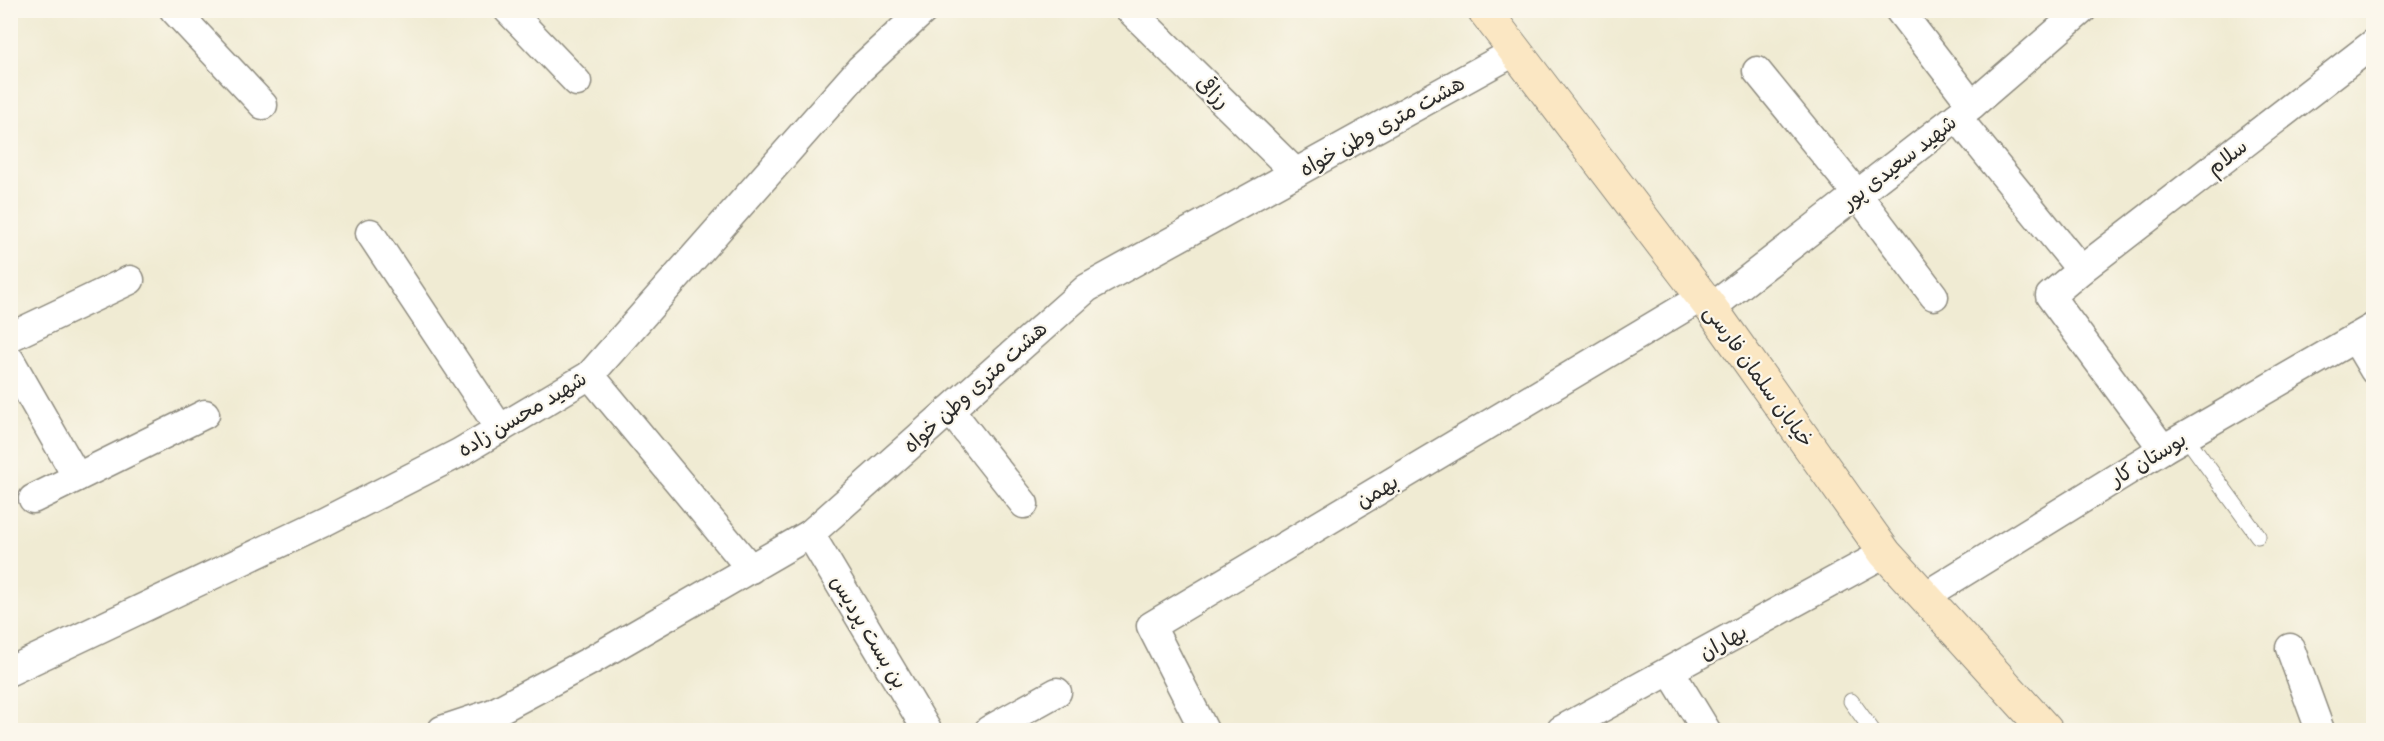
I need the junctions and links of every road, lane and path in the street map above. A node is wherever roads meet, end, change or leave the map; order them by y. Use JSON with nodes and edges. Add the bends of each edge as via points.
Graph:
{"nodes":[{"id":1,"x":174,"y":10,"type":"edge"},
{"id":2,"x":508,"y":10,"type":"edge"},
{"id":3,"x":924,"y":10,"type":"edge"},
{"id":4,"x":1130,"y":10,"type":"edge"},
{"id":5,"x":1484,"y":10,"type":"edge"},
{"id":6,"x":1899,"y":10,"type":"edge"},
{"id":7,"x":2082,"y":10,"type":"edge"},
{"id":8,"x":2373,"y":43,"type":"edge"},
{"id":9,"x":1516,"y":51,"type":"junction"},
{"id":10,"x":1757,"y":71,"type":"dead end"},
{"id":11,"x":577,"y":82,"type":"dead end"},
{"id":12,"x":263,"y":105,"type":"dead end"},
{"id":13,"x":1965,"y":111,"type":"junction"},
{"id":14,"x":1296,"y":173,"type":"junction"},
{"id":15,"x":1857,"y":194,"type":"junction"},
{"id":16,"x":370,"y":233,"type":"dead end"},
{"id":17,"x":2081,"y":270,"type":"junction"},
{"id":18,"x":130,"y":280,"type":"dead end"},
{"id":19,"x":1934,"y":296,"type":"dead end"},
{"id":20,"x":1706,"y":302,"type":"junction"},
{"id":21,"x":2364,"y":332,"type":"edge"},
{"id":22,"x":10,"y":337,"type":"edge"},
{"id":23,"x":10,"y":360,"type":"edge"},
{"id":24,"x":2373,"y":370,"type":"edge"},
{"id":25,"x":590,"y":375,"type":"junction"},
{"id":26,"x":950,"y":410,"type":"junction"},
{"id":27,"x":206,"y":414,"type":"dead end"},
{"id":28,"x":500,"y":429,"type":"junction"},
{"id":29,"x":2175,"y":443,"type":"junction"},
{"id":30,"x":77,"y":477,"type":"junction"},
{"id":31,"x":33,"y":499,"type":"dead end"},
{"id":32,"x":1024,"y":504,"type":"dead end"},
{"id":33,"x":810,"y":534,"type":"junction"},
{"id":34,"x":2258,"y":536,"type":"dead end"},
{"id":35,"x":1885,"y":553,"type":"junction"},
{"id":36,"x":751,"y":569,"type":"junction"},
{"id":37,"x":1925,"y":596,"type":"junction"},
{"id":38,"x":2290,"y":648,"type":"dead end"},
{"id":39,"x":10,"y":671,"type":"edge"},
{"id":40,"x":1670,"y":671,"type":"junction"},
{"id":41,"x":1057,"y":692,"type":"dead end"},
{"id":42,"x":1851,"y":701,"type":"dead end"},
{"id":43,"x":442,"y":730,"type":"edge"},
{"id":44,"x":927,"y":730,"type":"edge"},
{"id":45,"x":989,"y":730,"type":"edge"},
{"id":46,"x":1204,"y":730,"type":"edge"},
{"id":47,"x":1561,"y":730,"type":"edge"},
{"id":48,"x":1706,"y":730,"type":"edge"},
{"id":49,"x":1872,"y":730,"type":"edge"},
{"id":50,"x":2046,"y":730,"type":"edge"},
{"id":51,"x":2320,"y":730,"type":"edge"}],
"edges":[{"from":1,"to":12,"type":"street"},
{"from":2,"to":11,"type":"street"},
{"from":3,"to":25,"type":"street","name":"شهید محسن زاده","via":[[860,69]]},
{"from":4,"to":14,"type":"street","name":"رزاقی"},
{"from":5,"to":9,"type":"main road","name":"خیابان سلمان فارسی"},
{"from":6,"to":13,"type":"street"},
{"from":7,"to":13,"type":"street","name":"شهید سعیدی پور"},
{"from":8,"to":17,"type":"street","name":"سلام"},
{"from":9,"to":14,"type":"street","name":"هشت متری وطن خواه"},
{"from":9,"to":20,"type":"main road","name":"خیابان سلمان فارسی"},
{"from":10,"to":15,"type":"street"},
{"from":13,"to":15,"type":"street","name":"شهید سعیدی پور"},
{"from":13,"to":17,"type":"street"},
{"from":14,"to":26,"type":"street","name":"هشت متری وطن خواه","via":[[1087,288]]},
{"from":15,"to":19,"type":"street"},
{"from":15,"to":20,"type":"street","name":"شهید سعیدی پور"},
{"from":16,"to":28,"type":"street"},
{"from":17,"to":29,"type":"street","name":"سلام","via":[[2050,296]]},
{"from":18,"to":22,"type":"street"},
{"from":20,"to":35,"type":"main road","name":"خیابان سلمان فارسی"},
{"from":20,"to":46,"type":"street","name":"بهمن","via":[[1151,626]]},
{"from":21,"to":24,"type":"street"},
{"from":21,"to":29,"type":"street","name":"بوستان کار"},
{"from":23,"to":30,"type":"street"},
{"from":25,"to":28,"type":"street","name":"شهید محسن زاده"},
{"from":25,"to":36,"type":"street"},
{"from":26,"to":32,"type":"street"},
{"from":26,"to":33,"type":"street","name":"هشت متری وطن خواه"},
{"from":27,"to":30,"type":"street"},
{"from":28,"to":39,"type":"street","name":"شهید محسن زاده","via":[[324,522]]},
{"from":29,"to":34,"type":"lane"},
{"from":29,"to":37,"type":"street","name":"بوستان کار"},
{"from":30,"to":31,"type":"street"},
{"from":33,"to":36,"type":"street","name":"هشت متری وطن خواه"},
{"from":33,"to":44,"type":"street","name":"بن بست پردیس"},
{"from":35,"to":37,"type":"main road","name":"خیابان سلمان فارسی"},
{"from":35,"to":40,"type":"street","name":"بهاران"},
{"from":36,"to":43,"type":"street","name":"هشت متری وطن خواه","via":[[502,708]]},
{"from":37,"to":50,"type":"main road","name":"خیابان سلمان فارسی"},
{"from":38,"to":51,"type":"street"},
{"from":40,"to":47,"type":"street","name":"بهاران"},
{"from":40,"to":48,"type":"street"},
{"from":41,"to":45,"type":"street"},
{"from":42,"to":49,"type":"lane"}]}
